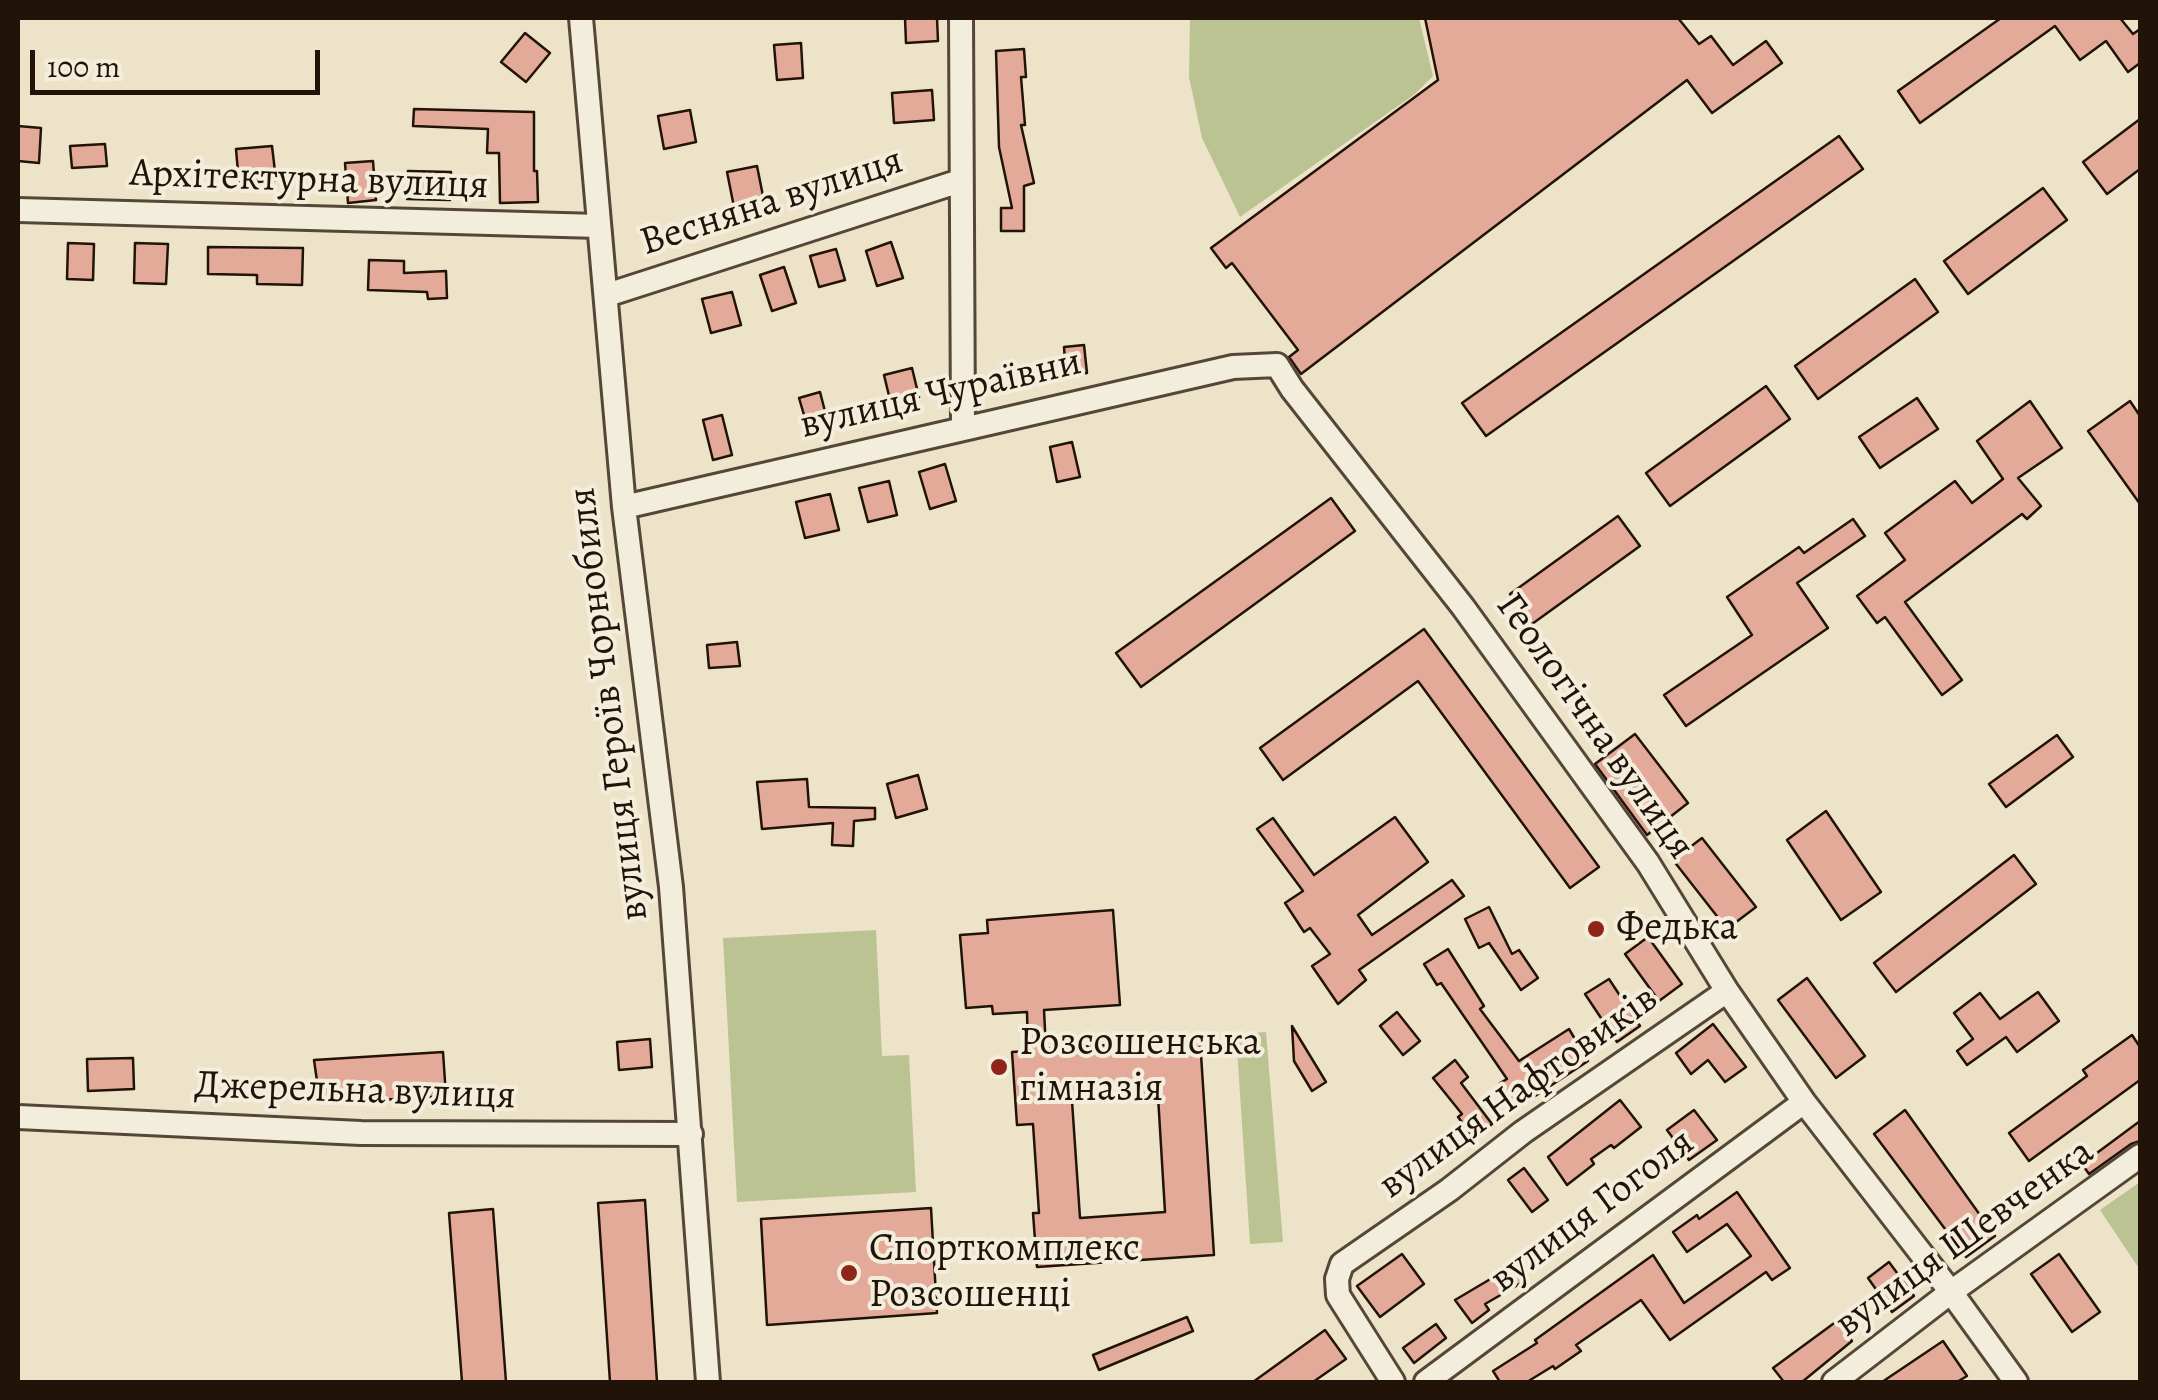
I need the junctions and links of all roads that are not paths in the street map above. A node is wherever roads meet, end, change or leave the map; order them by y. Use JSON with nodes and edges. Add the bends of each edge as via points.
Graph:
{"nodes":[{"id":1,"x":581,"y":18,"type":"edge"},
{"id":2,"x":960,"y":18,"type":"edge"},
{"id":3,"x":960,"y":181,"type":"junction"},
{"id":4,"x":18,"y":210,"type":"edge"},
{"id":5,"x":599,"y":226,"type":"junction"},
{"id":6,"x":607,"y":296,"type":"junction"},
{"id":7,"x":1278,"y":365,"type":"joint"},
{"id":8,"x":963,"y":427,"type":"junction"},
{"id":9,"x":624,"y":507,"type":"junction"},
{"id":10,"x":1727,"y":990,"type":"junction"},
{"id":11,"x":1804,"y":1102,"type":"junction"},
{"id":12,"x":18,"y":1118,"type":"edge"},
{"id":13,"x":690,"y":1134,"type":"junction"},
{"id":14,"x":2140,"y":1156,"type":"edge"},
{"id":15,"x":1951,"y":1292,"type":"junction"},
{"id":16,"x":708,"y":1382,"type":"edge"},
{"id":17,"x":1392,"y":1382,"type":"edge"},
{"id":18,"x":1426,"y":1382,"type":"edge"},
{"id":19,"x":1834,"y":1382,"type":"edge"},
{"id":20,"x":2016,"y":1382,"type":"edge"}],
"edges":[{"from":1,"to":5,"type":"street","name":"вулиця Героїв Чорнобиля"},
{"from":2,"to":3,"type":"street","name":"Весняна вулиця"},
{"from":3,"to":6,"type":"street","name":"Весняна вулиця"},
{"from":3,"to":8,"type":"street","name":"Весняна вулиця"},
{"from":4,"to":5,"type":"street","name":"Архітектурна вулиця"},
{"from":5,"to":6,"type":"street","name":"вулиця Героїв Чорнобиля"},
{"from":6,"to":9,"type":"street","name":"вулиця Героїв Чорнобиля"},
{"from":7,"to":8,"type":"street","name":"вулиця Чураївни","via":[[1233,367]]},
{"from":7,"to":10,"type":"street","name":"Геологічна вулиця","via":[[1648,863]]},
{"from":8,"to":9,"type":"street","name":"вулиця Чураївни"},
{"from":9,"to":13,"type":"street","name":"вулиця Героїв Чорнобиля","via":[[671,887]]},
{"from":10,"to":11,"type":"street","name":"Геологічна вулиця"},
{"from":10,"to":17,"type":"street","name":"вулиця Нафтовиків","via":[[1342,1264],[1338,1295]]},
{"from":11,"to":15,"type":"street","name":"Геологічна вулиця"},
{"from":11,"to":18,"type":"street","name":"вулиця Гоголя"},
{"from":12,"to":13,"type":"street","name":"Джерельна вулиця","via":[[360,1133]]},
{"from":13,"to":16,"type":"street","name":"вулиця Героїв Чорнобиля"},
{"from":14,"to":15,"type":"street","name":"вулиця Шевченка"},
{"from":15,"to":19,"type":"street","name":"вулиця Шевченка"},
{"from":15,"to":20,"type":"street","name":"Геологічна вулиця"}]}
